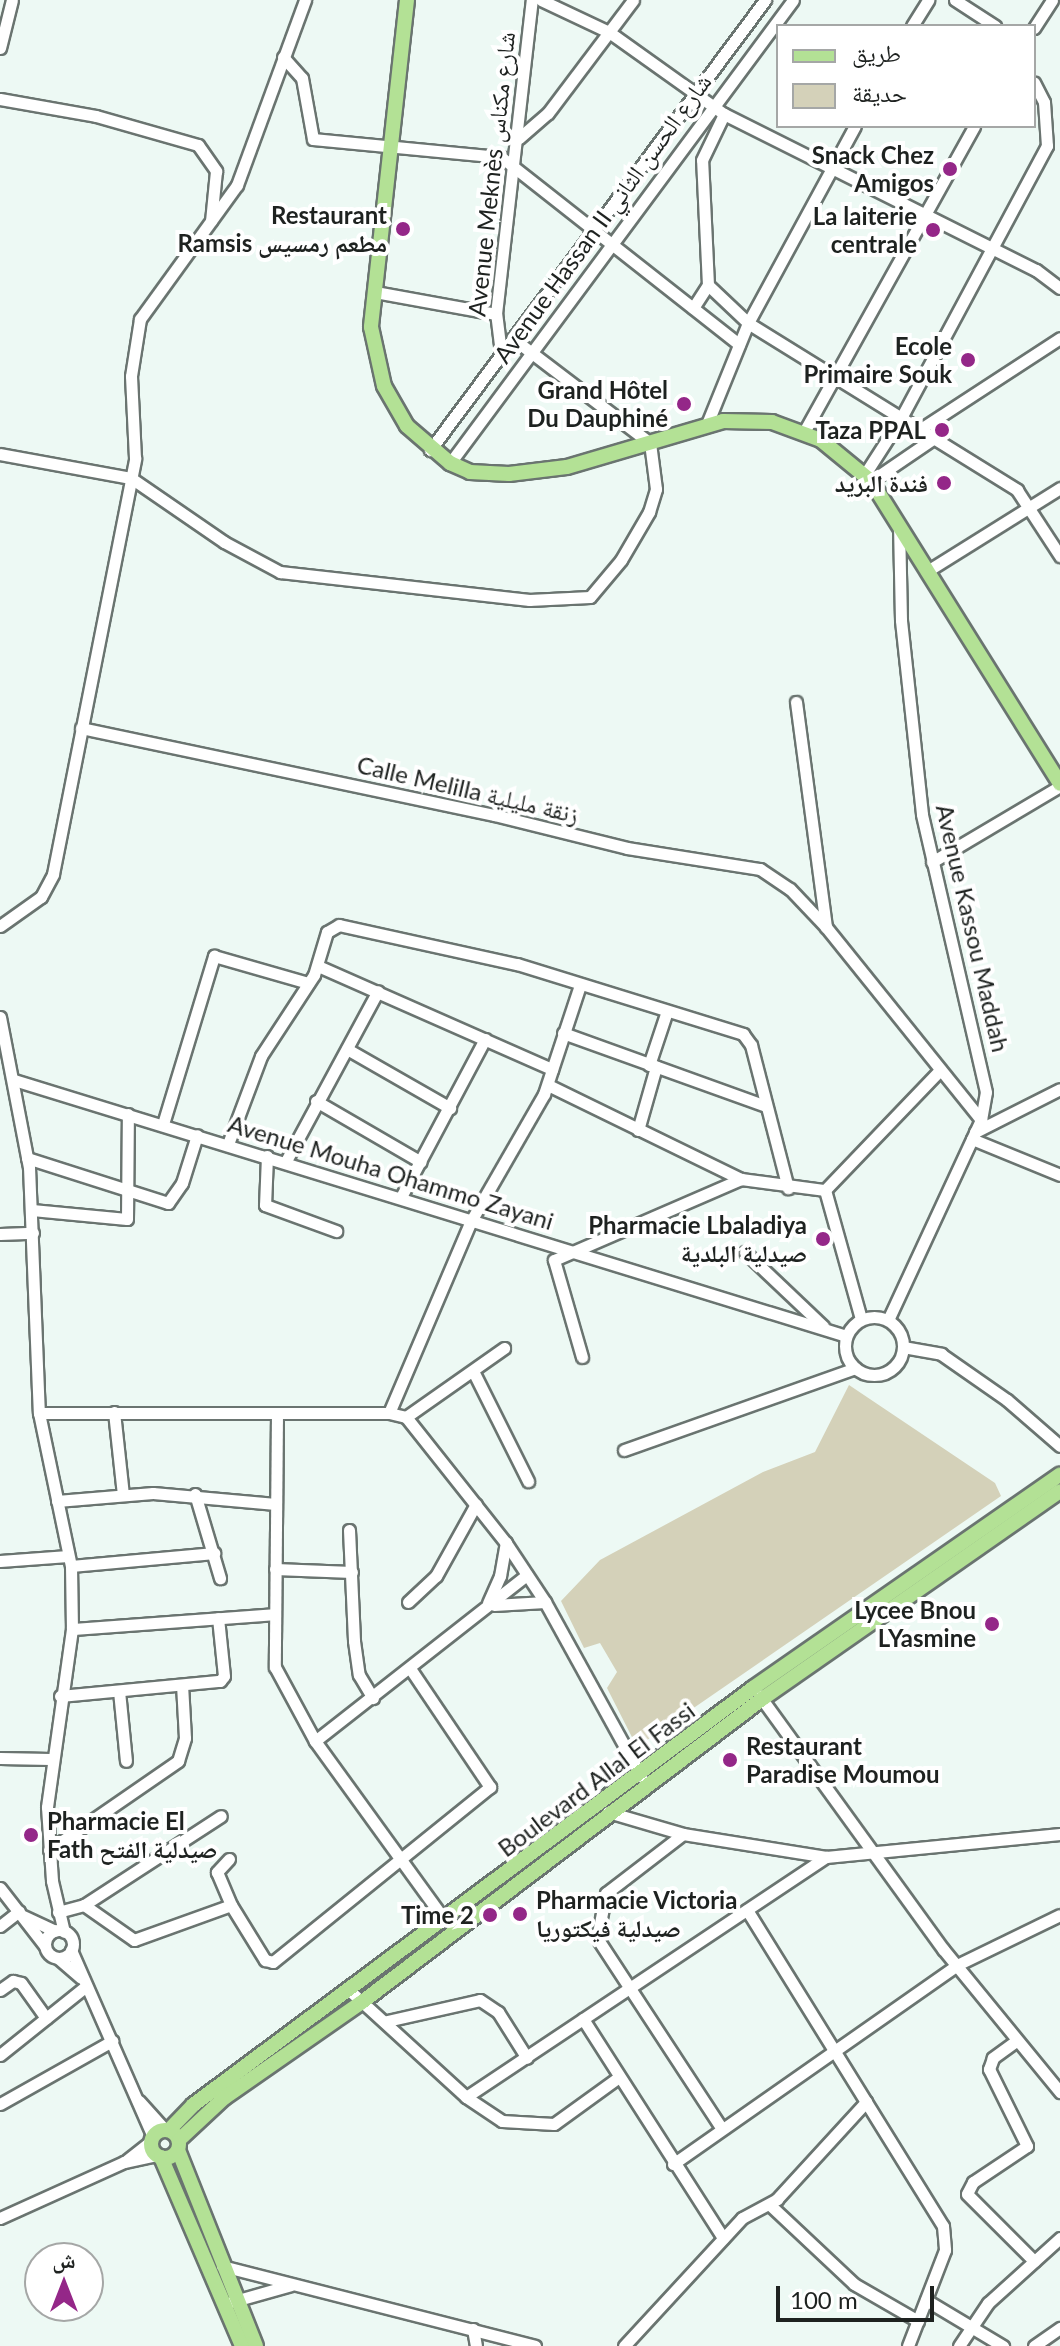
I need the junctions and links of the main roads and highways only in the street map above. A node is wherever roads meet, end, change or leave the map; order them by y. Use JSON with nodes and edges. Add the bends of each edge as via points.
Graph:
{"nodes":[{"id":1,"x":407,"y":0,"type":"edge"},
{"id":2,"x":1060,"y":785,"type":"edge"},
{"id":3,"x":1060,"y":1475,"type":"edge"},
{"id":4,"x":1058,"y":1493,"type":"edge"},
{"id":5,"x":758,"y":1694,"type":"junction"},
{"id":6,"x":164,"y":2142,"type":"junction"},
{"id":7,"x":230,"y":2302,"type":"junction"},
{"id":8,"x":242,"y":2346,"type":"edge"},
{"id":9,"x":256,"y":2346,"type":"edge"}],
"edges":[{"from":1,"to":2,"type":"main road","via":[[375,292],[375,357],[396,410],[418,438],[470,472],[539,472],[707,424],[756,420],[804,432],[837,449],[868,477]]},
{"from":3,"to":5,"type":"main road","name":"Boulevard Allal El Fassi"},
{"from":4,"to":5,"type":"main road","name":"Boulevard Allal El Fassi"},
{"from":5,"to":6,"type":"main road","name":"Boulevard Allal El Fassi","via":[[615,1814]]},
{"from":5,"to":6,"type":"main road","name":"Boulevard Allal El Fassi","via":[[443,1918],[193,2105]]},
{"from":6,"to":7,"type":"main road"},
{"from":6,"to":7,"type":"main road","via":[[222,2266]]},
{"from":7,"to":8,"type":"main road"},
{"from":7,"to":9,"type":"main road"}]}
